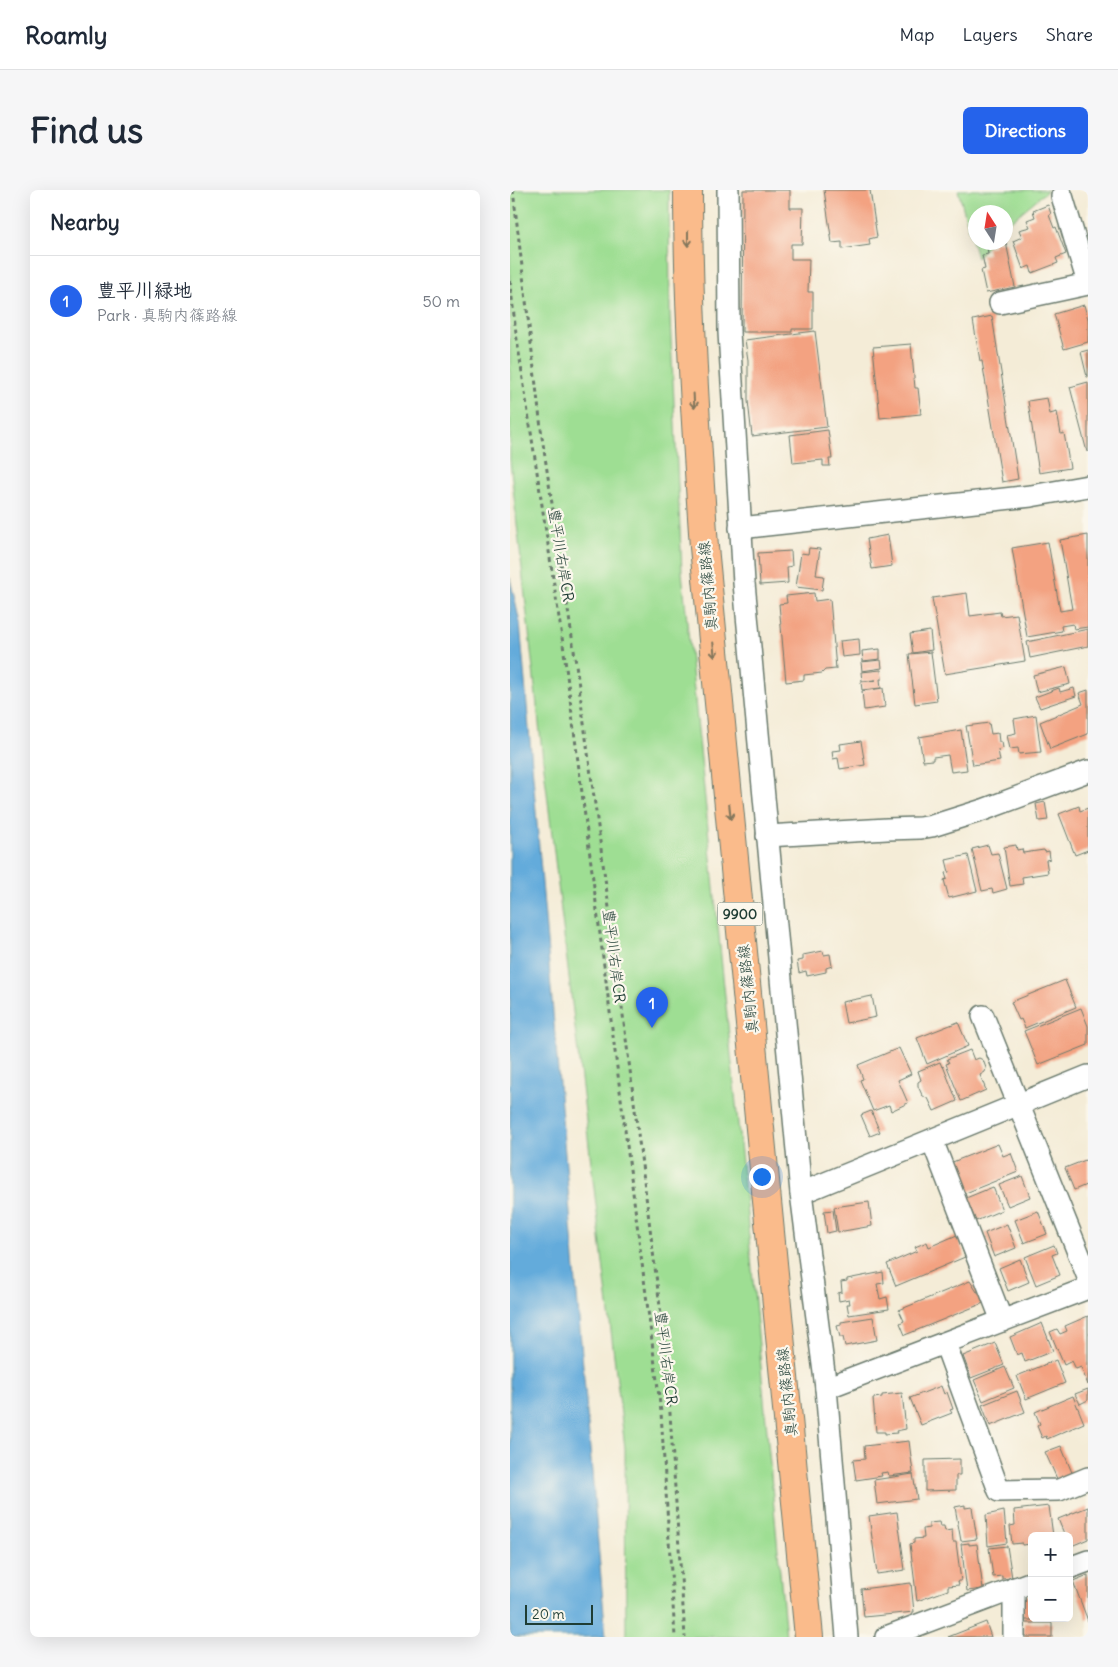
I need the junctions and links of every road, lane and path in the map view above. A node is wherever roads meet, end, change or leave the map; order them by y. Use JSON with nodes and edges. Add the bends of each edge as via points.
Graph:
{"nodes":[{"id":1,"x":512,"y":190,"type":"edge"},
{"id":2,"x":688,"y":190,"type":"edge"},
{"id":3,"x":728,"y":190,"type":"edge"},
{"id":4,"x":1062,"y":196,"type":"dead end"},
{"id":5,"x":510,"y":281,"type":"edge"},
{"id":6,"x":1088,"y":284,"type":"edge"},
{"id":7,"x":1000,"y":303,"type":"dead end"},
{"id":8,"x":1088,"y":486,"type":"edge"},
{"id":9,"x":740,"y":528,"type":"junction"},
{"id":10,"x":1088,"y":771,"type":"edge"},
{"id":11,"x":767,"y":836,"type":"junction"},
{"id":12,"x":983,"y":1016,"type":"dead end"},
{"id":13,"x":1088,"y":1076,"type":"edge"},
{"id":14,"x":1019,"y":1104,"type":"junction"},
{"id":15,"x":932,"y":1140,"type":"junction"},
{"id":16,"x":801,"y":1193,"type":"junction"},
{"id":17,"x":1088,"y":1278,"type":"edge"},
{"id":18,"x":1088,"y":1288,"type":"edge"},
{"id":19,"x":1002,"y":1321,"type":"junction"},
{"id":20,"x":945,"y":1342,"type":"junction"},
{"id":21,"x":826,"y":1388,"type":"junction"},
{"id":22,"x":1088,"y":1478,"type":"edge"},
{"id":23,"x":1088,"y":1561,"type":"edge"},
{"id":24,"x":1073,"y":1567,"type":"edge"},
{"id":25,"x":1023,"y":1585,"type":"edge"},
{"id":26,"x":675,"y":1637,"type":"edge"},
{"id":27,"x":685,"y":1637,"type":"edge"},
{"id":28,"x":809,"y":1637,"type":"edge"},
{"id":29,"x":848,"y":1637,"type":"edge"},
{"id":30,"x":886,"y":1637,"type":"edge"},
{"id":31,"x":1014,"y":1637,"type":"edge"}],
"edges":[{"from":1,"to":27,"type":"path","via":[[542,437],[606,883],[666,1354]]},
{"from":2,"to":28,"type":"main road","name":"真駒内篠路線","number":"9900","one_way":true,"via":[[694,401],[704,548]]},
{"from":3,"to":9,"type":"street","via":[[729,332]]},
{"from":4,"to":6,"type":"street"},
{"from":5,"to":26,"type":"path","name":"豊平川右岸CR","via":[[563,644],[661,1412]]},
{"from":6,"to":7,"type":"street"},
{"from":8,"to":9,"type":"street","via":[[1031,496]]},
{"from":9,"to":11,"type":"street"},
{"from":10,"to":11,"type":"street","via":[[932,826]]},
{"from":11,"to":16,"type":"street"},
{"from":12,"to":14,"type":"street"},
{"from":13,"to":14,"type":"street"},
{"from":14,"to":15,"type":"street"},
{"from":14,"to":17,"type":"street"},
{"from":15,"to":16,"type":"street"},
{"from":15,"to":19,"type":"street"},
{"from":16,"to":21,"type":"street"},
{"from":18,"to":19,"type":"street"},
{"from":19,"to":20,"type":"street"},
{"from":20,"to":21,"type":"street"},
{"from":20,"to":22,"type":"street","via":[[999,1491],[1059,1490]]},
{"from":21,"to":29,"type":"street"},
{"from":23,"to":24,"type":"street"},
{"from":25,"to":30,"type":"street"},
{"from":25,"to":31,"type":"street"}]}
